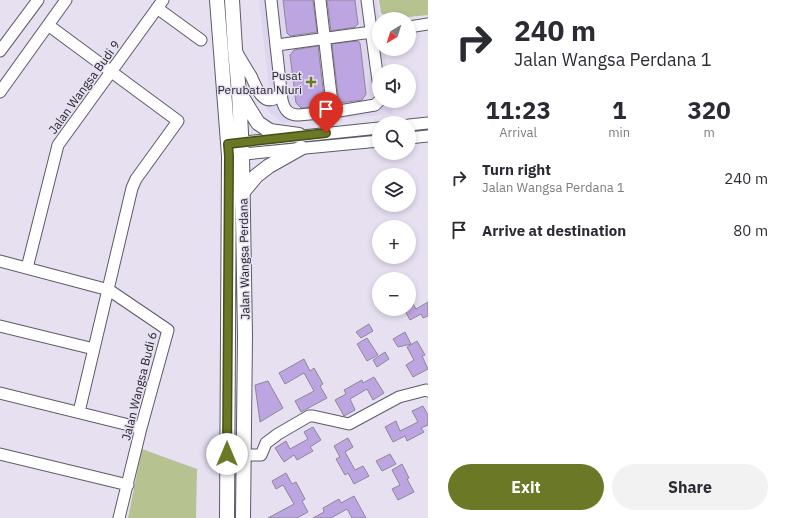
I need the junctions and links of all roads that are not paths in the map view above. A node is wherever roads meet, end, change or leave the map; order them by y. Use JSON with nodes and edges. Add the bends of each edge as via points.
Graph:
{"nodes":[{"id":1,"x":38,"y":0,"type":"edge"},
{"id":2,"x":66,"y":0,"type":"edge"},
{"id":3,"x":218,"y":0,"type":"edge"},
{"id":4,"x":232,"y":0,"type":"edge"},
{"id":5,"x":271,"y":0,"type":"edge"},
{"id":6,"x":320,"y":0,"type":"edge"},
{"id":7,"x":367,"y":0,"type":"edge"},
{"id":8,"x":160,"y":4,"type":"edge"},
{"id":9,"x":372,"y":19,"type":"edge"},
{"id":10,"x":48,"y":24,"type":"junction"},
{"id":11,"x":428,"y":24,"type":"edge"},
{"id":12,"x":416,"y":26,"type":"edge"},
{"id":13,"x":372,"y":31,"type":"edge"},
{"id":14,"x":325,"y":38,"type":"junction"},
{"id":15,"x":201,"y":40,"type":"dead end"},
{"id":16,"x":277,"y":45,"type":"junction"},
{"id":17,"x":235,"y":49,"type":"junction"},
{"id":18,"x":0,"y":51,"type":"edge"},
{"id":19,"x":111,"y":71,"type":"junction"},
{"id":20,"x":0,"y":92,"type":"edge"},
{"id":21,"x":240,"y":93,"type":"junction"},
{"id":22,"x":281,"y":93,"type":"junction"},
{"id":23,"x":372,"y":106,"type":"edge"},
{"id":24,"x":333,"y":112,"type":"junction"},
{"id":25,"x":428,"y":123,"type":"edge"},
{"id":26,"x":416,"y":124,"type":"edge"},
{"id":27,"x":372,"y":129,"type":"edge"},
{"id":28,"x":428,"y":136,"type":"edge"},
{"id":29,"x":416,"y":137,"type":"edge"},
{"id":30,"x":372,"y":141,"type":"edge"},
{"id":31,"x":300,"y":142,"type":"junction"},
{"id":32,"x":235,"y":149,"type":"junction"},
{"id":33,"x":242,"y":193,"type":"junction"},
{"id":34,"x":0,"y":261,"type":"edge"},
{"id":35,"x":27,"y":268,"type":"junction"},
{"id":36,"x":109,"y":290,"type":"junction"},
{"id":37,"x":0,"y":326,"type":"edge"},
{"id":38,"x":94,"y":349,"type":"junction"},
{"id":39,"x":428,"y":391,"type":"edge"},
{"id":40,"x":0,"y":393,"type":"edge"},
{"id":41,"x":79,"y":412,"type":"junction"},
{"id":42,"x":141,"y":428,"type":"junction"},
{"id":43,"x":0,"y":454,"type":"edge"},
{"id":44,"x":243,"y":456,"type":"junction"},
{"id":45,"x":128,"y":485,"type":"junction"},
{"id":46,"x":119,"y":518,"type":"edge"},
{"id":47,"x":227,"y":518,"type":"edge"},
{"id":48,"x":243,"y":518,"type":"edge"}],
"edges":[{"from":1,"to":18,"type":"street"},
{"from":2,"to":10,"type":"street"},
{"from":3,"to":32,"type":"main road","name":"Jalan Wangsa Perdana"},
{"from":4,"to":17,"type":"main road","name":"Jalan Wangsa Perdana"},
{"from":5,"to":16,"type":"street"},
{"from":6,"to":14,"type":"street"},
{"from":7,"to":9,"type":"street"},
{"from":8,"to":15,"type":"street"},
{"from":8,"to":19,"type":"street","name":"Jalan Wangsa Budi 9"},
{"from":10,"to":19,"type":"street"},
{"from":10,"to":20,"type":"street"},
{"from":11,"to":12,"type":"street"},
{"from":13,"to":14,"type":"street"},
{"from":14,"to":16,"type":"street"},
{"from":14,"to":24,"type":"street"},
{"from":16,"to":22,"type":"street"},
{"from":17,"to":21,"type":"main road","name":"Jalan Wangsa Perdana"},
{"from":17,"to":22,"type":"street","via":[[256,89],[263,97],[274,99]]},
{"from":19,"to":35,"type":"street","name":"Jalan Wangsa Budi 9","via":[[58,145]]},
{"from":19,"to":36,"type":"street","via":[[178,121],[134,183]]},
{"from":21,"to":31,"type":"main road","via":[[258,123],[270,131]]},
{"from":21,"to":32,"type":"main road","name":"Jalan Wangsa Perdana"},
{"from":22,"to":24,"type":"street","via":[[283,107],[292,115]]},
{"from":23,"to":24,"type":"street"},
{"from":25,"to":26,"type":"street"},
{"from":27,"to":31,"type":"street"},
{"from":28,"to":29,"type":"street"},
{"from":30,"to":31,"type":"street"},
{"from":31,"to":32,"type":"street"},
{"from":31,"to":33,"type":"main road","via":[[256,176]]},
{"from":32,"to":33,"type":"main road","name":"Jalan Wangsa Perdana"},
{"from":32,"to":47,"type":"main road","name":"Jalan Wangsa Perdana"},
{"from":33,"to":44,"type":"main road","name":"Jalan Wangsa Perdana","via":[[246,336]]},
{"from":34,"to":35,"type":"street"},
{"from":35,"to":36,"type":"street"},
{"from":36,"to":38,"type":"street"},
{"from":36,"to":42,"type":"street","name":"Jalan Wangsa Budi 6","via":[[168,330]]},
{"from":37,"to":38,"type":"street"},
{"from":38,"to":41,"type":"street"},
{"from":39,"to":44,"type":"street","via":[[400,397],[350,424],[309,416],[266,443],[261,455]]},
{"from":40,"to":41,"type":"street"},
{"from":41,"to":42,"type":"street"},
{"from":42,"to":45,"type":"street","name":"Jalan Wangsa Budi 6"},
{"from":43,"to":45,"type":"street"},
{"from":44,"to":48,"type":"main road","name":"Jalan Wangsa Perdana"},
{"from":45,"to":46,"type":"street","name":"Jalan Wangsa Budi 6"}]}
